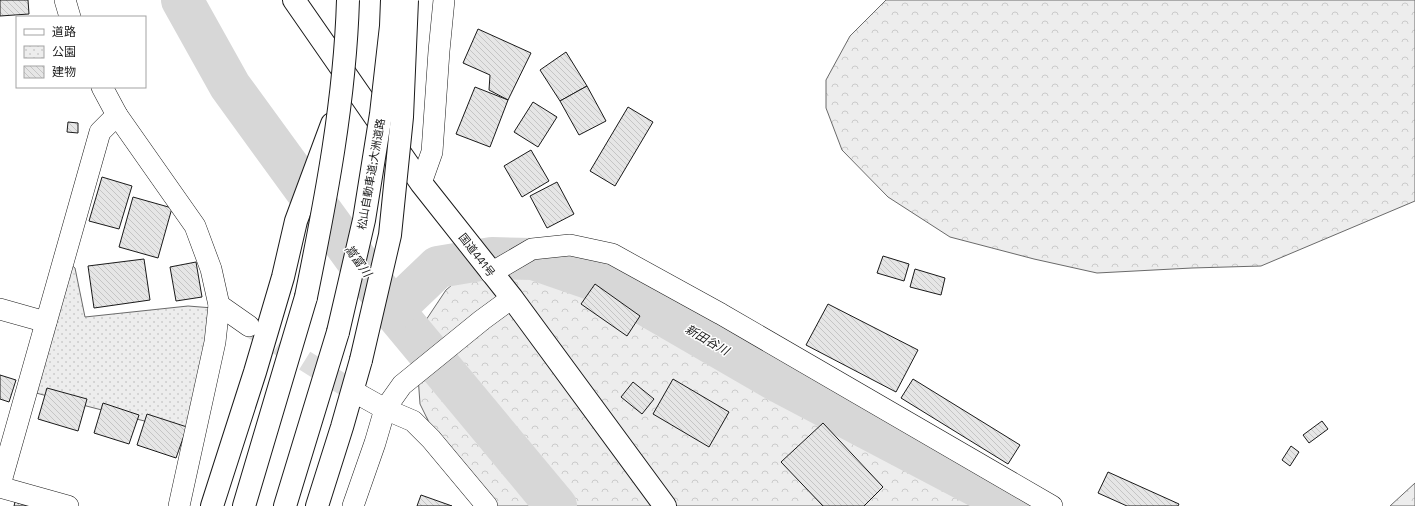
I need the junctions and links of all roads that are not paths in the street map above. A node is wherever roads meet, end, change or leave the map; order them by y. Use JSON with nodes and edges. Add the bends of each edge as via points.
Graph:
{"nodes":[{"id":1,"x":65,"y":0,"type":"edge"},
{"id":2,"x":294,"y":0,"type":"edge"},
{"id":3,"x":348,"y":0,"type":"edge"},
{"id":4,"x":392,"y":0,"type":"edge"},
{"id":5,"x":408,"y":0,"type":"edge"},
{"id":6,"x":444,"y":0,"type":"edge"},
{"id":7,"x":70,"y":16,"type":"edge"},
{"id":8,"x":103,"y":88,"type":"edge"},
{"id":9,"x":339,"y":105,"type":"junction"},
{"id":10,"x":117,"y":115,"type":"junction"},
{"id":11,"x":421,"y":183,"type":"junction"},
{"id":12,"x":491,"y":273,"type":"junction"},
{"id":13,"x":512,"y":298,"type":"junction"},
{"id":14,"x":220,"y":305,"type":"junction"},
{"id":15,"x":0,"y":309,"type":"edge"},
{"id":16,"x":46,"y":322,"type":"junction"},
{"id":17,"x":248,"y":326,"type":"tunnel mouth"},
{"id":18,"x":360,"y":395,"type":"tunnel mouth"},
{"id":19,"x":385,"y":408,"type":"junction"},
{"id":20,"x":0,"y":486,"type":"edge"},
{"id":21,"x":68,"y":506,"type":"edge"},
{"id":22,"x":179,"y":506,"type":"edge"},
{"id":23,"x":212,"y":506,"type":"edge"},
{"id":24,"x":244,"y":506,"type":"edge"},
{"id":25,"x":285,"y":506,"type":"edge"},
{"id":26,"x":316,"y":506,"type":"edge"},
{"id":27,"x":352,"y":506,"type":"edge"},
{"id":28,"x":487,"y":506,"type":"edge"},
{"id":29,"x":665,"y":506,"type":"edge"},
{"id":30,"x":1052,"y":506,"type":"edge"}],
"edges":[{"from":1,"to":7,"type":"street"},
{"from":2,"to":11,"type":"highway","name":"国道441号"},
{"from":3,"to":9,"type":"highway","bridge":true},
{"from":4,"to":25,"type":"highway","name":"松山自動車道;大洲道路","bridge":true,"via":[[377,137],[364,220],[338,332]]},
{"from":5,"to":26,"type":"highway","bridge":true,"via":[[402,117],[390,234],[342,427]]},
{"from":6,"to":11,"type":"street","via":[[432,152]]},
{"from":8,"to":10,"type":"street"},
{"from":9,"to":23,"type":"highway","via":[[296,221],[283,277]]},
{"from":9,"to":24,"type":"highway","bridge":true,"via":[[327,192],[306,297]]},
{"from":10,"to":14,"type":"street","via":[[195,226],[211,269]]},
{"from":10,"to":16,"type":"street","via":[[100,132]]},
{"from":11,"to":12,"type":"highway","name":"国道441号"},
{"from":12,"to":13,"type":"highway","name":"国道441号"},
{"from":12,"to":30,"type":"street","via":[[532,249],[570,245],[612,254],[728,318]]},
{"from":13,"to":19,"type":"street","via":[[402,385]]},
{"from":13,"to":29,"type":"highway","name":"国道441号"},
{"from":14,"to":17,"type":"street"},
{"from":14,"to":22,"type":"street","via":[[215,342]]},
{"from":15,"to":16,"type":"street"},
{"from":16,"to":20,"type":"street"},
{"from":18,"to":19,"type":"street"},
{"from":19,"to":27,"type":"street"},
{"from":19,"to":28,"type":"street","via":[[413,421]]},
{"from":20,"to":21,"type":"street"}]}
